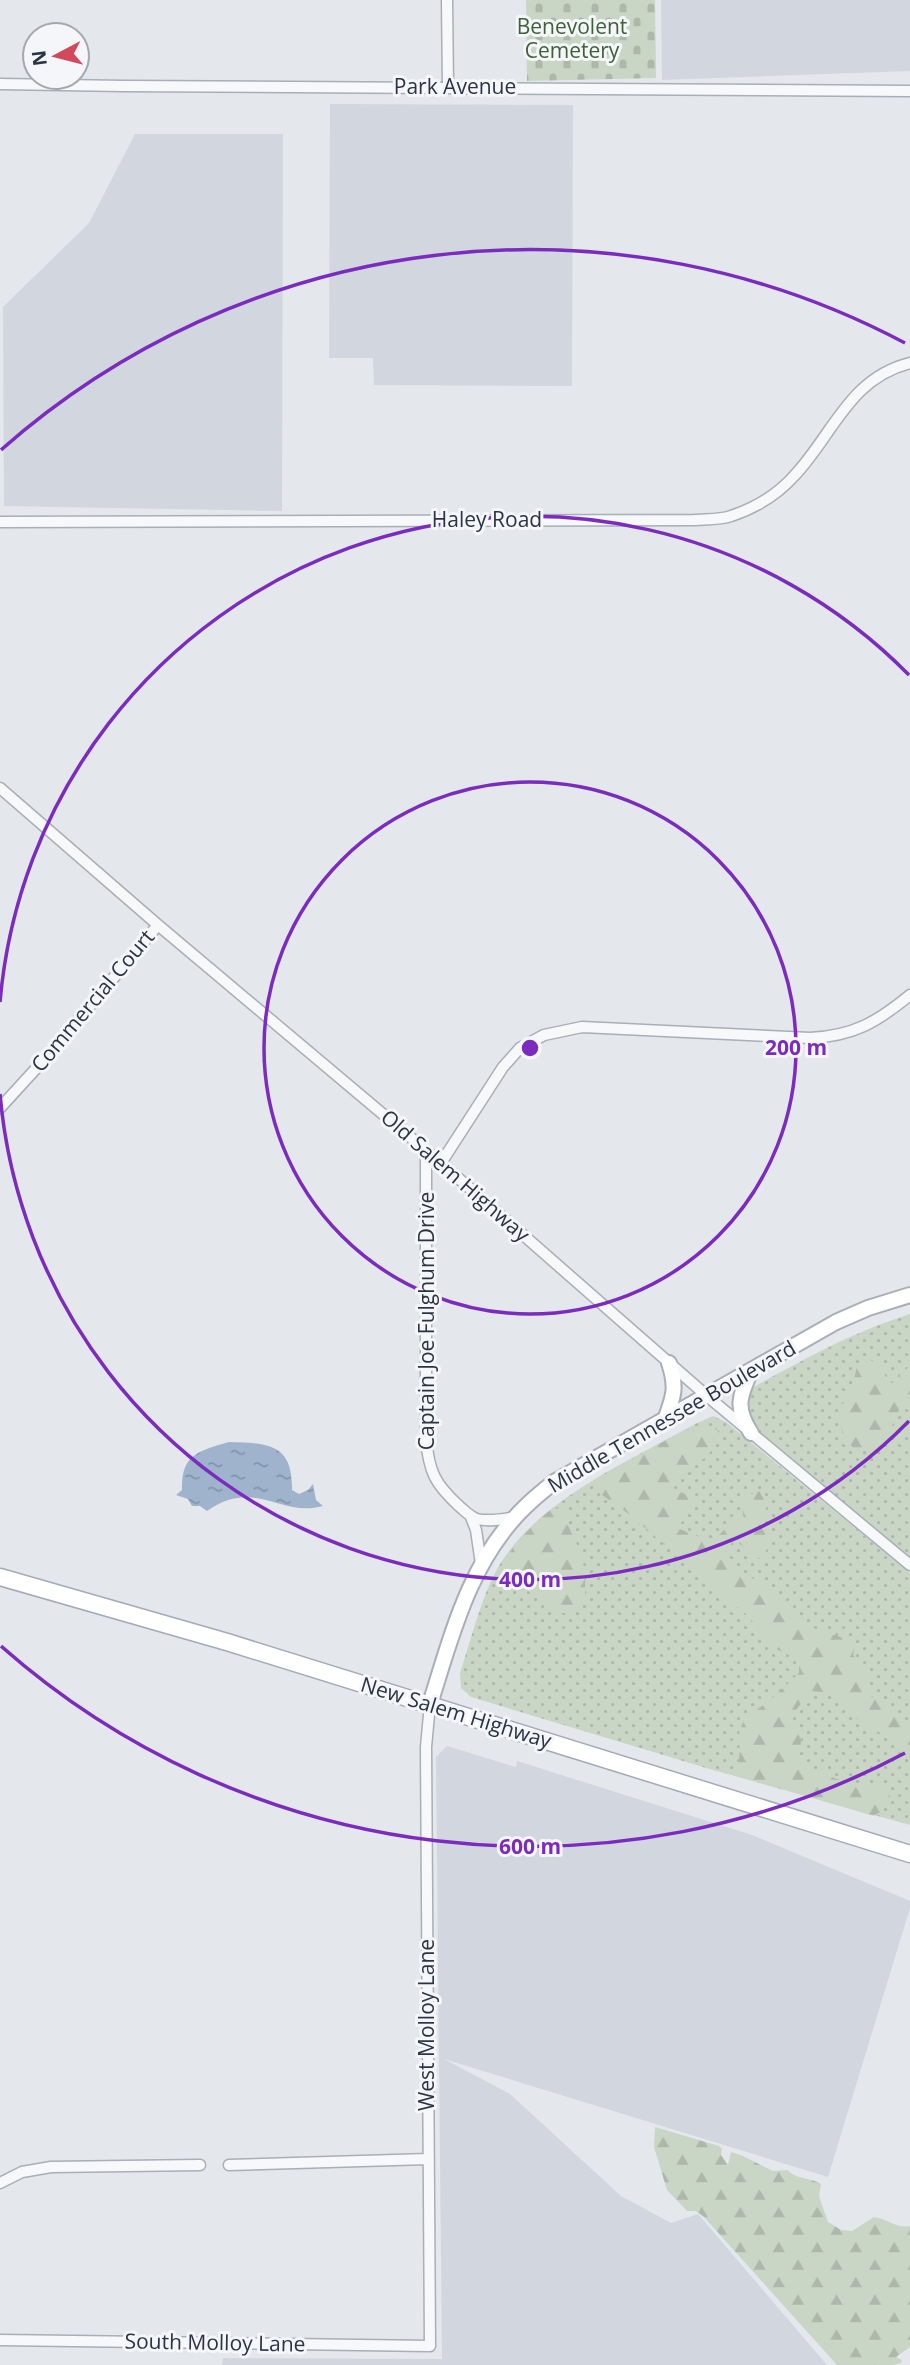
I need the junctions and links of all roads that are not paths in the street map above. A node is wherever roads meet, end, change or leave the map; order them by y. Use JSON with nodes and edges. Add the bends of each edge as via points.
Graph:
{"nodes":[{"id":1,"x":447,"y":0,"type":"edge"},
{"id":2,"x":0,"y":84,"type":"edge"},
{"id":3,"x":448,"y":87,"type":"junction"},
{"id":4,"x":910,"y":91,"type":"edge"},
{"id":5,"x":910,"y":363,"type":"edge"},
{"id":6,"x":0,"y":522,"type":"edge"},
{"id":7,"x":0,"y":788,"type":"edge"},
{"id":8,"x":158,"y":925,"type":"junction"},
{"id":9,"x":910,"y":995,"type":"edge"},
{"id":10,"x":0,"y":1108,"type":"edge"},
{"id":11,"x":426,"y":1151,"type":"junction"},
{"id":12,"x":441,"y":1163,"type":"junction"},
{"id":13,"x":910,"y":1295,"type":"edge"},
{"id":14,"x":669,"y":1363,"type":"junction"},
{"id":15,"x":751,"y":1371,"type":"junction"},
{"id":16,"x":707,"y":1396,"type":"junction"},
{"id":17,"x":665,"y":1420,"type":"junction"},
{"id":18,"x":751,"y":1433,"type":"junction"},
{"id":19,"x":471,"y":1517,"type":"junction"},
{"id":20,"x":516,"y":1517,"type":"junction"},
{"id":21,"x":481,"y":1564,"type":"junction"},
{"id":22,"x":910,"y":1566,"type":"edge"},
{"id":23,"x":0,"y":1577,"type":"edge"},
{"id":24,"x":429,"y":1704,"type":"junction"},
{"id":25,"x":910,"y":1854,"type":"edge"},
{"id":26,"x":428,"y":2159,"type":"junction"},
{"id":27,"x":200,"y":2165,"type":"dead end"},
{"id":28,"x":229,"y":2165,"type":"dead end"},
{"id":29,"x":0,"y":2183,"type":"edge"},
{"id":30,"x":0,"y":2340,"type":"edge"},
{"id":31,"x":430,"y":2346,"type":"joint"}],
"edges":[{"from":1,"to":3,"type":"street"},
{"from":2,"to":3,"type":"street","name":"Park Avenue"},
{"from":3,"to":4,"type":"street","name":"Park Avenue"},
{"from":5,"to":6,"type":"street","name":"Haley Road","via":[[874,377],[794,476],[767,500],[729,517]]},
{"from":7,"to":8,"type":"street","name":"Old Salem Highway"},
{"from":8,"to":10,"type":"street","name":"Commercial Court"},
{"from":8,"to":11,"type":"street","name":"Old Salem Highway"},
{"from":9,"to":12,"type":"street","name":"Captain Joe Fulghum Drive","via":[[867,1026],[829,1037],[582,1027],[544,1035],[524,1045],[503,1067]]},
{"from":11,"to":12,"type":"street","name":"Old Salem Highway"},
{"from":11,"to":19,"type":"street","name":"Captain Joe Fulghum Drive","via":[[428,1461],[434,1480]]},
{"from":12,"to":14,"type":"street","name":"Old Salem Highway"},
{"from":13,"to":15,"type":"main road","name":"Middle Tennessee Boulevard","via":[[836,1322]]},
{"from":14,"to":16,"type":"street","name":"Old Salem Highway"},
{"from":14,"to":17,"type":"main road","via":[[674,1392]]},
{"from":15,"to":16,"type":"main road","name":"Middle Tennessee Boulevard"},
{"from":15,"to":18,"type":"main road","via":[[740,1404]]},
{"from":16,"to":17,"type":"main road","name":"Middle Tennessee Boulevard"},
{"from":16,"to":18,"type":"street","name":"Old Salem Highway"},
{"from":17,"to":20,"type":"main road","name":"Middle Tennessee Boulevard","via":[[554,1482]]},
{"from":18,"to":22,"type":"street","name":"Old Salem Highway"},
{"from":19,"to":20,"type":"street"},
{"from":19,"to":21,"type":"street"},
{"from":20,"to":21,"type":"main road","name":"Middle Tennessee Boulevard"},
{"from":21,"to":24,"type":"main road","name":"Middle Tennessee Boulevard","via":[[466,1593]]},
{"from":23,"to":24,"type":"main road","name":"New Salem Highway"},
{"from":24,"to":25,"type":"main road","name":"New Salem Highway"},
{"from":24,"to":26,"type":"street","name":"West Molloy Lane"},
{"from":26,"to":28,"type":"street"},
{"from":26,"to":31,"type":"street","name":"West Molloy Lane"},
{"from":27,"to":29,"type":"street","via":[[51,2167],[22,2172]]},
{"from":30,"to":31,"type":"street","name":"South Molloy Lane"}]}
